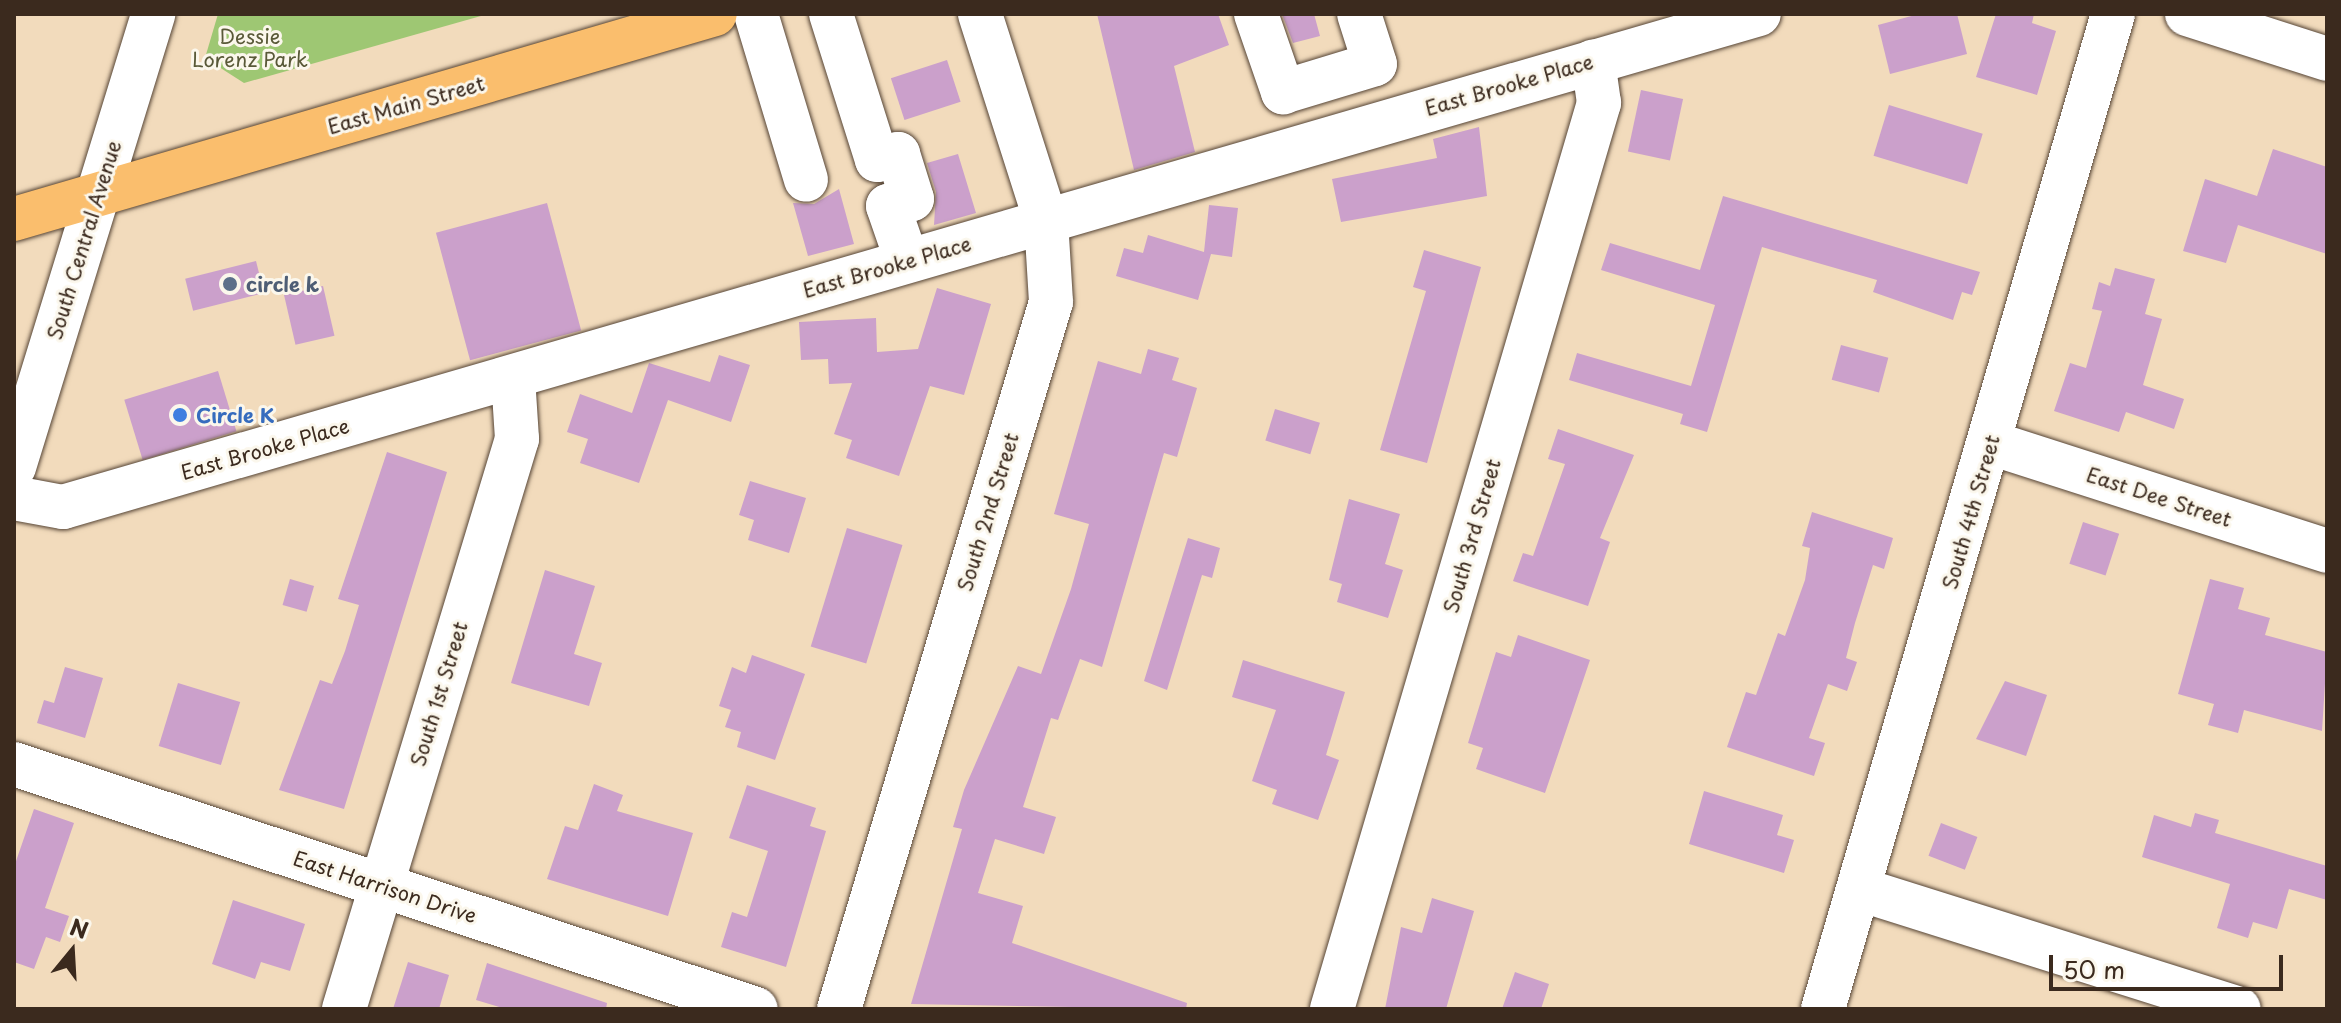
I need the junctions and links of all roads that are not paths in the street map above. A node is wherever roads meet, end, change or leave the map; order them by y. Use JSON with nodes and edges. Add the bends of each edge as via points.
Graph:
{"nodes":[{"id":1,"x":153,"y":14,"type":"edge"},
{"id":2,"x":715,"y":14,"type":"edge"},
{"id":3,"x":756,"y":14,"type":"edge"},
{"id":4,"x":831,"y":14,"type":"edge"},
{"id":5,"x":980,"y":14,"type":"edge"},
{"id":6,"x":1256,"y":14,"type":"edge"},
{"id":7,"x":1359,"y":14,"type":"edge"},
{"id":8,"x":1759,"y":14,"type":"edge"},
{"id":9,"x":2113,"y":14,"type":"edge"},
{"id":10,"x":2187,"y":14,"type":"edge"},
{"id":11,"x":2327,"y":59,"type":"edge"},
{"id":12,"x":1593,"y":61,"type":"junction"},
{"id":13,"x":806,"y":180,"type":"dead end"},
{"id":14,"x":97,"y":193,"type":"junction"},
{"id":15,"x":14,"y":219,"type":"edge"},
{"id":16,"x":1046,"y":221,"type":"junction"},
{"id":17,"x":907,"y":261,"type":"junction"},
{"id":18,"x":513,"y":377,"type":"junction"},
{"id":19,"x":1991,"y":443,"type":"junction"},
{"id":20,"x":14,"y":467,"type":"edge"},
{"id":21,"x":14,"y":498,"type":"edge"},
{"id":22,"x":2327,"y":551,"type":"edge"},
{"id":23,"x":14,"y":764,"type":"edge"},
{"id":24,"x":380,"y":886,"type":"junction"},
{"id":25,"x":1859,"y":889,"type":"junction"},
{"id":26,"x":344,"y":1009,"type":"edge"},
{"id":27,"x":756,"y":1009,"type":"edge"},
{"id":28,"x":839,"y":1009,"type":"edge"},
{"id":29,"x":1332,"y":1009,"type":"edge"},
{"id":30,"x":1823,"y":1009,"type":"edge"},
{"id":31,"x":2239,"y":1009,"type":"edge"}],
"edges":[{"from":1,"to":14,"type":"street","name":"South Central Avenue"},
{"from":2,"to":14,"type":"main road","name":"East Main Street"},
{"from":3,"to":13,"type":"street"},
{"from":4,"to":17,"type":"street","via":[[877,160],[898,154],[912,199],[888,206]]},
{"from":5,"to":16,"type":"street","name":"South 2nd Street"},
{"from":6,"to":7,"type":"street","via":[[1283,92],[1375,64]]},
{"from":8,"to":12,"type":"street","name":"East Brooke Place"},
{"from":9,"to":19,"type":"street","name":"South 4th Street"},
{"from":10,"to":11,"type":"street"},
{"from":12,"to":16,"type":"street","name":"East Brooke Place"},
{"from":12,"to":29,"type":"street","name":"South 3rd Street","via":[[1599,103]]},
{"from":14,"to":15,"type":"main road","name":"East Main Street"},
{"from":14,"to":20,"type":"street","name":"South Central Avenue"},
{"from":16,"to":17,"type":"street","name":"East Brooke Place"},
{"from":16,"to":28,"type":"street","name":"South 2nd Street","via":[[1051,302]]},
{"from":17,"to":18,"type":"street","name":"East Brooke Place"},
{"from":18,"to":21,"type":"street","name":"East Brooke Place","via":[[63,507]]},
{"from":18,"to":24,"type":"street","name":"South 1st Street","via":[[517,439]]},
{"from":19,"to":22,"type":"street","name":"East Dee Street"},
{"from":19,"to":25,"type":"street","name":"South 4th Street"},
{"from":23,"to":24,"type":"street","name":"East Harrison Drive"},
{"from":24,"to":26,"type":"street","name":"South 1st Street"},
{"from":24,"to":27,"type":"street","name":"East Harrison Drive"},
{"from":25,"to":30,"type":"street","name":"South 4th Street"},
{"from":25,"to":31,"type":"street"}]}
